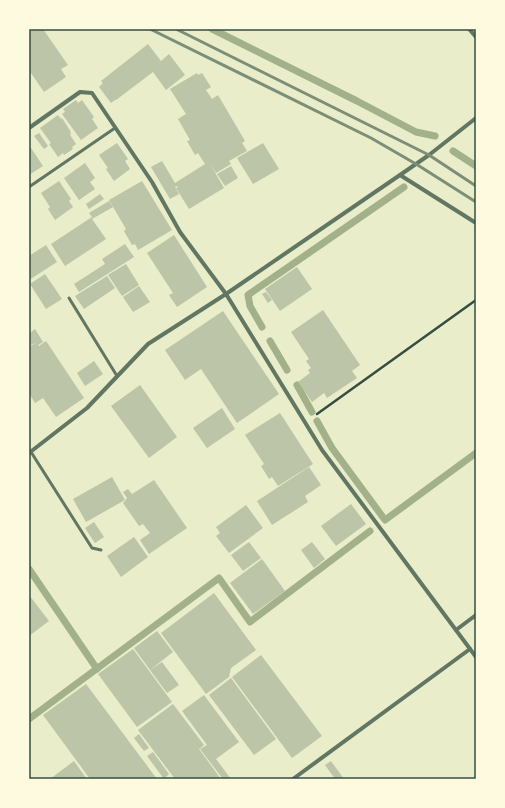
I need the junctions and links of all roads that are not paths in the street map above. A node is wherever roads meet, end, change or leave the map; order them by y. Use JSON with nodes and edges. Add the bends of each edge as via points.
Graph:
{"nodes":[{"id":1,"x":469,"y":29,"type":"edge"},
{"id":2,"x":476,"y":37,"type":"edge"},
{"id":3,"x":476,"y":118,"type":"edge"},
{"id":4,"x":29,"y":128,"type":"edge"},
{"id":5,"x":115,"y":128,"type":"junction"},
{"id":6,"x":400,"y":175,"type":"junction"},
{"id":7,"x":29,"y":187,"type":"edge"},
{"id":8,"x":476,"y":223,"type":"edge"},
{"id":9,"x":226,"y":294,"type":"junction"},
{"id":10,"x":69,"y":298,"type":"dead end"},
{"id":11,"x":117,"y":376,"type":"junction"},
{"id":12,"x":30,"y":453,"type":"edge"},
{"id":13,"x":101,"y":550,"type":"dead end"},
{"id":14,"x":476,"y":614,"type":"edge"},
{"id":15,"x":456,"y":630,"type":"junction"},
{"id":16,"x":470,"y":649,"type":"junction"},
{"id":17,"x":476,"y":657,"type":"edge"},
{"id":18,"x":294,"y":779,"type":"edge"}],
"edges":[{"from":1,"to":2,"type":"street"},
{"from":3,"to":6,"type":"street"},
{"from":4,"to":5,"type":"street","via":[[80,92],[92,93]]},
{"from":5,"to":7,"type":"lane"},
{"from":5,"to":9,"type":"street","via":[[152,182],[180,232]]},
{"from":6,"to":8,"type":"street"},
{"from":6,"to":9,"type":"street"},
{"from":9,"to":11,"type":"street","via":[[148,344]]},
{"from":9,"to":15,"type":"street","via":[[322,450]]},
{"from":10,"to":11,"type":"lane"},
{"from":11,"to":12,"type":"street","via":[[87,408]]},
{"from":12,"to":13,"type":"lane","via":[[92,548]]},
{"from":14,"to":15,"type":"street"},
{"from":15,"to":16,"type":"street"},
{"from":16,"to":17,"type":"street"},
{"from":16,"to":18,"type":"street"}]}
